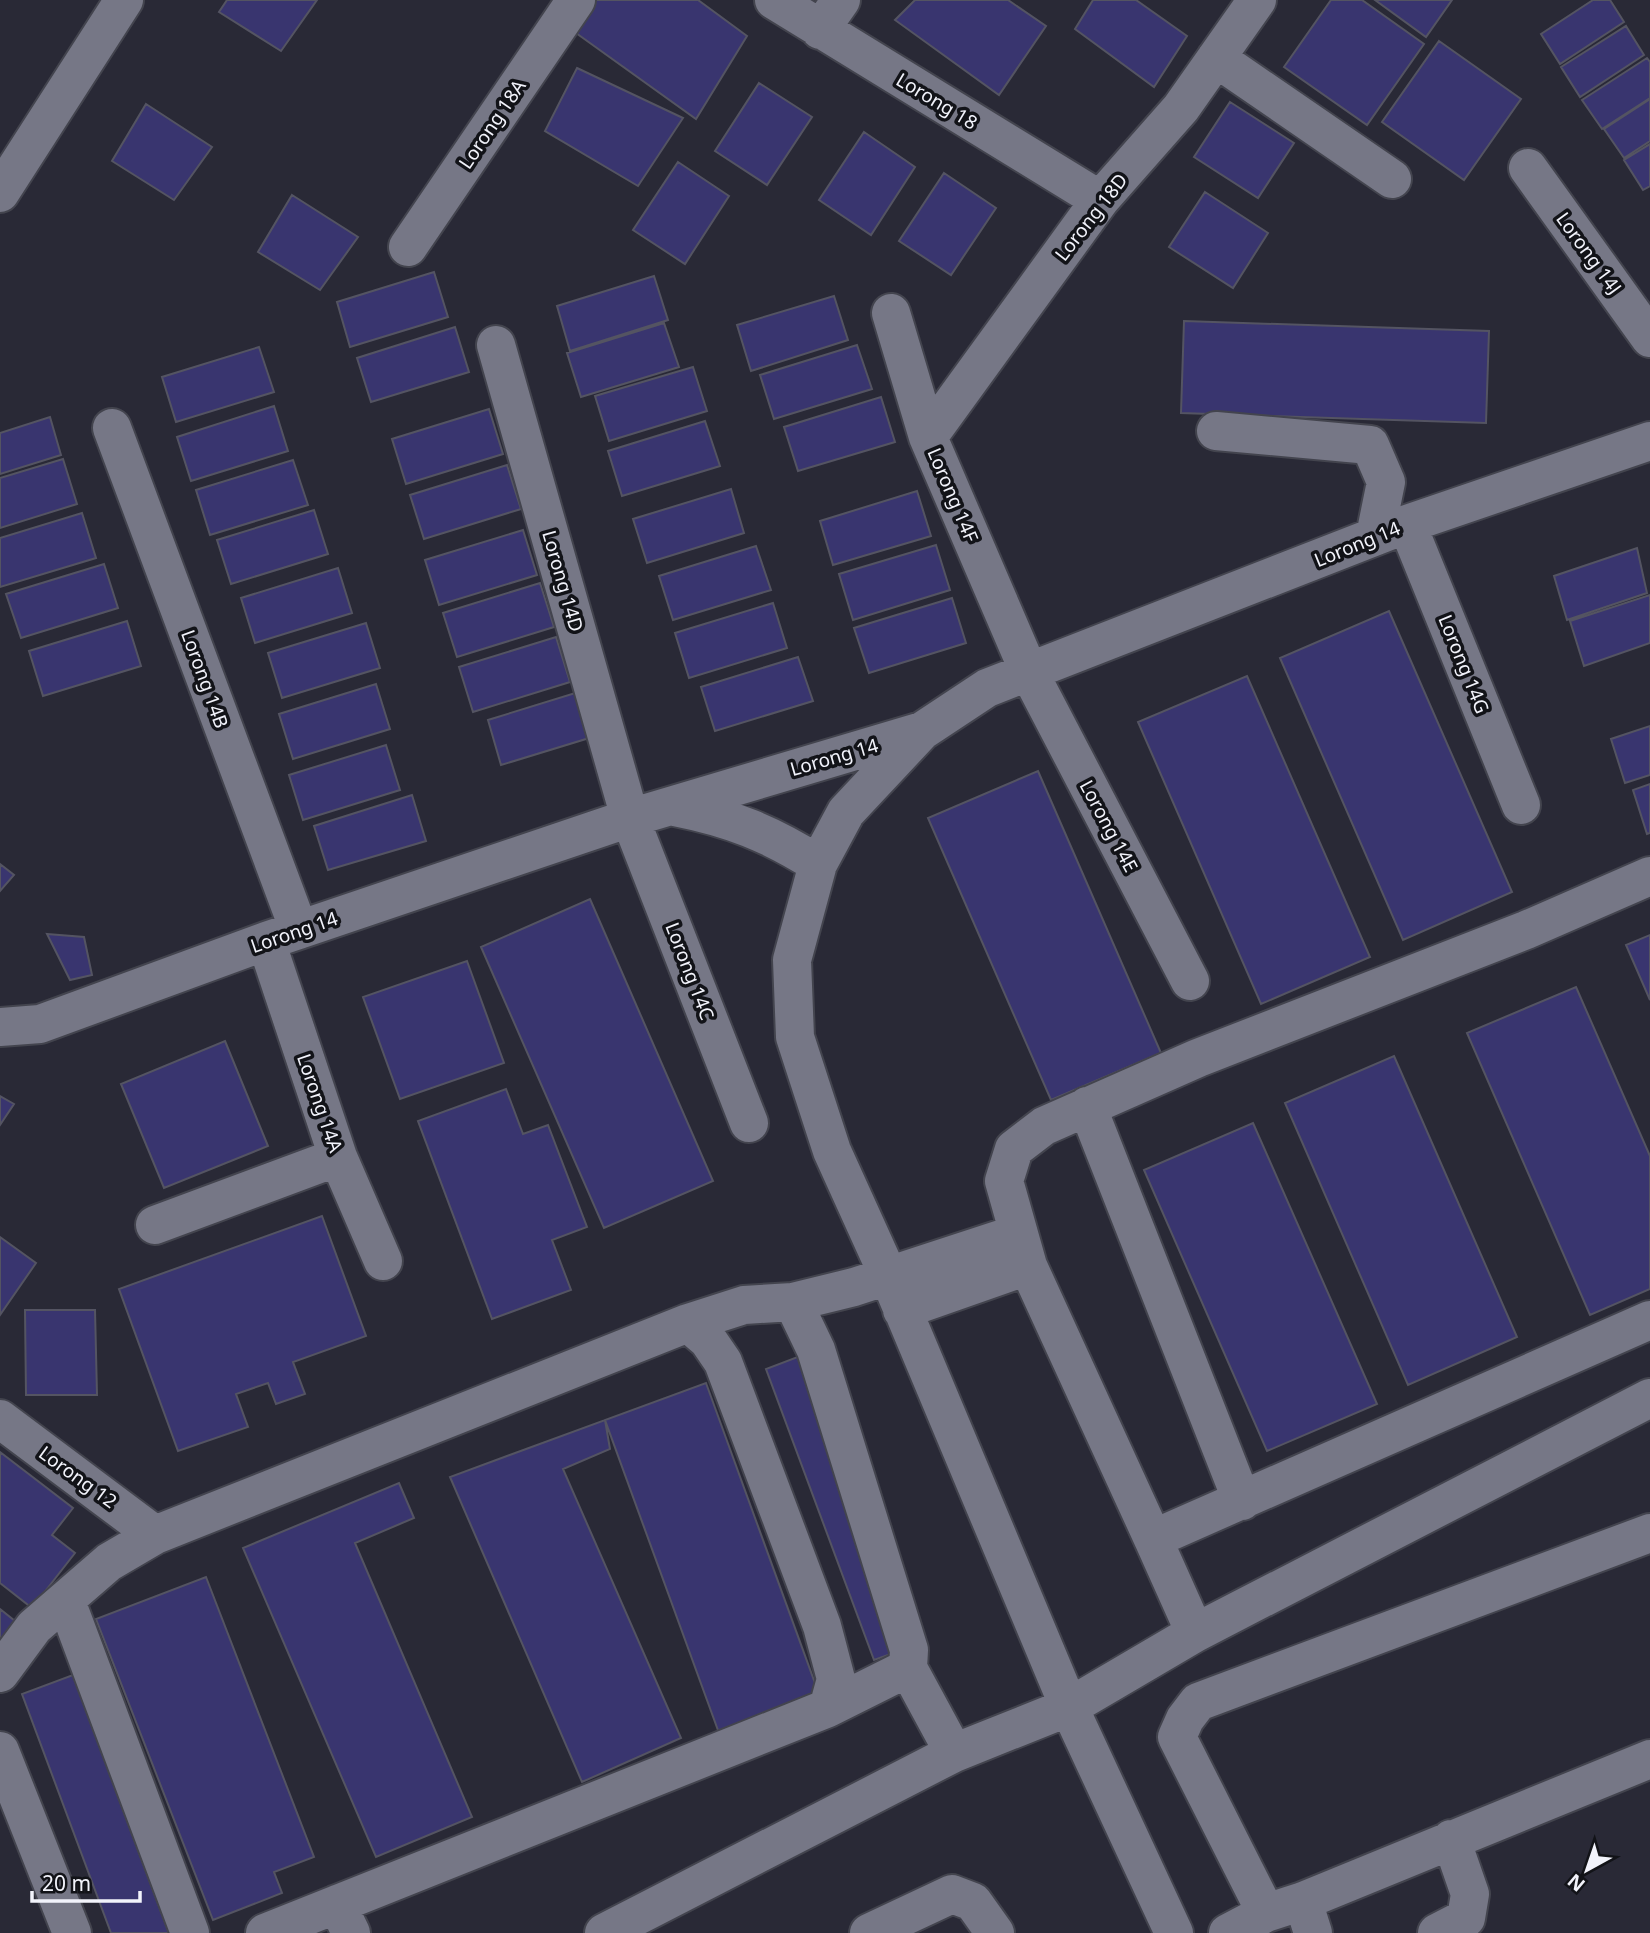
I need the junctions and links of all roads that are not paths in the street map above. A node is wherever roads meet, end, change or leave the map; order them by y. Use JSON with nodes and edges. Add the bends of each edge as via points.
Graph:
{"nodes":[{"id":1,"x":124,"y":0,"type":"edge"},
{"id":2,"x":576,"y":0,"type":"edge"},
{"id":3,"x":774,"y":0,"type":"edge"},
{"id":4,"x":1257,"y":0,"type":"edge"},
{"id":5,"x":831,"y":15,"type":"edge"},
{"id":6,"x":1216,"y":58,"type":"junction"},
{"id":7,"x":1528,"y":168,"type":"dead end"},
{"id":8,"x":1392,"y":179,"type":"dead end"},
{"id":9,"x":0,"y":193,"type":"edge"},
{"id":10,"x":1100,"y":200,"type":"junction"},
{"id":11,"x":408,"y":247,"type":"dead end"},
{"id":12,"x":891,"y":313,"type":"dead end"},
{"id":13,"x":1650,"y":338,"type":"edge"},
{"id":14,"x":496,"y":345,"type":"dead end"},
{"id":15,"x":112,"y":428,"type":"dead end"},
{"id":16,"x":1216,"y":431,"type":"dead end"},
{"id":17,"x":928,"y":437,"type":"junction"},
{"id":18,"x":1649,"y":446,"type":"edge"},
{"id":19,"x":1391,"y":530,"type":"junction"},
{"id":20,"x":1029,"y":672,"type":"junction"},
{"id":21,"x":922,"y":731,"type":"junction"},
{"id":22,"x":1521,"y":805,"type":"dead end"},
{"id":23,"x":668,"y":806,"type":"junction"},
{"id":24,"x":630,"y":818,"type":"junction"},
{"id":25,"x":817,"y":864,"type":"junction"},
{"id":26,"x":1650,"y":876,"type":"edge"},
{"id":27,"x":282,"y":936,"type":"junction"},
{"id":28,"x":1190,"y":981,"type":"dead end"},
{"id":29,"x":0,"y":1027,"type":"edge"},
{"id":30,"x":1087,"y":1106,"type":"junction"},
{"id":31,"x":749,"y":1123,"type":"dead end"},
{"id":32,"x":338,"y":1157,"type":"junction"},
{"id":33,"x":155,"y":1225,"type":"dead end"},
{"id":34,"x":1022,"y":1250,"type":"junction"},
{"id":35,"x":383,"y":1262,"type":"dead end"},
{"id":36,"x":895,"y":1293,"type":"junction"},
{"id":37,"x":793,"y":1302,"type":"junction"},
{"id":38,"x":1650,"y":1320,"type":"edge"},
{"id":39,"x":688,"y":1324,"type":"junction"},
{"id":40,"x":1650,"y":1398,"type":"edge"},
{"id":41,"x":0,"y":1419,"type":"edge"},
{"id":42,"x":1242,"y":1501,"type":"junction"},
{"id":43,"x":1650,"y":1533,"type":"edge"},
{"id":44,"x":155,"y":1535,"type":"junction"},
{"id":45,"x":1153,"y":1539,"type":"junction"},
{"id":46,"x":66,"y":1601,"type":"junction"},
{"id":47,"x":1195,"y":1633,"type":"junction"},
{"id":48,"x":908,"y":1668,"type":"junction"},
{"id":49,"x":0,"y":1673,"type":"edge"},
{"id":50,"x":1069,"y":1707,"type":"junction"},
{"id":51,"x":828,"y":1708,"type":"junction"},
{"id":52,"x":0,"y":1751,"type":"edge"},
{"id":53,"x":954,"y":1753,"type":"junction"},
{"id":54,"x":1650,"y":1759,"type":"edge"},
{"id":55,"x":1451,"y":1839,"type":"junction"},
{"id":56,"x":1266,"y":1913,"type":"junction"},
{"id":57,"x":1308,"y":1917,"type":"edge"},
{"id":58,"x":344,"y":1919,"type":"edge"},
{"id":59,"x":285,"y":1930,"type":"edge"},
{"id":60,"x":72,"y":1933,"type":"edge"},
{"id":61,"x":190,"y":1933,"type":"edge"},
{"id":62,"x":604,"y":1933,"type":"edge"},
{"id":63,"x":869,"y":1933,"type":"edge"},
{"id":64,"x":995,"y":1933,"type":"edge"},
{"id":65,"x":1174,"y":1933,"type":"edge"},
{"id":66,"x":1228,"y":1933,"type":"edge"},
{"id":67,"x":1437,"y":1933,"type":"edge"}],
"edges":[{"from":1,"to":9,"type":"street"},
{"from":2,"to":11,"type":"street","name":"Lorong 18A"},
{"from":3,"to":5,"type":"street","name":"Lorong 18"},
{"from":4,"to":6,"type":"street","name":"Lorong 18D"},
{"from":5,"to":10,"type":"street","name":"Lorong 18"},
{"from":6,"to":8,"type":"street"},
{"from":6,"to":10,"type":"street","name":"Lorong 18D","via":[[1181,108]]},
{"from":7,"to":13,"type":"street","name":"Lorong 14J"},
{"from":10,"to":17,"type":"street","name":"Lorong 18D"},
{"from":12,"to":17,"type":"street","name":"Lorong 14F"},
{"from":14,"to":24,"type":"street","name":"Lorong 14D"},
{"from":15,"to":27,"type":"street","name":"Lorong 14B"},
{"from":16,"to":19,"type":"street","via":[[1370,445],[1386,482]]},
{"from":17,"to":20,"type":"street","name":"Lorong 14F"},
{"from":18,"to":19,"type":"street","name":"Lorong 14"},
{"from":19,"to":20,"type":"street","name":"Lorong 14"},
{"from":19,"to":22,"type":"street","name":"Lorong 14G"},
{"from":20,"to":21,"type":"street","name":"Lorong 14","via":[[987,688]]},
{"from":20,"to":28,"type":"street","name":"Lorong 14E"},
{"from":21,"to":23,"type":"street","name":"Lorong 14"},
{"from":21,"to":25,"type":"street","via":[[846,812]]},
{"from":23,"to":24,"type":"street","name":"Lorong 14"},
{"from":23,"to":25,"type":"street","via":[[736,821],[779,839]]},
{"from":24,"to":27,"type":"street","name":"Lorong 14"},
{"from":24,"to":31,"type":"street","name":"Lorong 14C"},
{"from":25,"to":36,"type":"street","via":[[792,960],[795,1037],[832,1151]]},
{"from":26,"to":30,"type":"street"},
{"from":27,"to":29,"type":"street","name":"Lorong 14","via":[[40,1024]]},
{"from":27,"to":32,"type":"street","name":"Lorong 14A"},
{"from":30,"to":34,"type":"street","via":[[1044,1126],[1014,1149],[1004,1181]]},
{"from":30,"to":42,"type":"street"},
{"from":32,"to":33,"type":"street"},
{"from":32,"to":35,"type":"street","name":"Lorong 14A"},
{"from":34,"to":36,"type":"street"},
{"from":34,"to":45,"type":"street"},
{"from":36,"to":37,"type":"street"},
{"from":36,"to":50,"type":"street"},
{"from":37,"to":39,"type":"street","via":[[744,1305]]},
{"from":37,"to":48,"type":"street","via":[[816,1350],[909,1650]]},
{"from":38,"to":42,"type":"street"},
{"from":39,"to":44,"type":"street"},
{"from":39,"to":51,"type":"street","via":[[708,1340],[723,1362],[822,1626],[836,1679]]},
{"from":40,"to":47,"type":"street"},
{"from":41,"to":44,"type":"street","name":"Lorong 12"},
{"from":42,"to":45,"type":"street"},
{"from":43,"to":56,"type":"street","via":[[1198,1702],[1177,1737]]},
{"from":44,"to":46,"type":"street","via":[[109,1562]]},
{"from":45,"to":47,"type":"street"},
{"from":46,"to":49,"type":"street","via":[[34,1627]]},
{"from":46,"to":61,"type":"street"},
{"from":47,"to":50,"type":"street"},
{"from":48,"to":51,"type":"street"},
{"from":48,"to":53,"type":"street"},
{"from":50,"to":53,"type":"street"},
{"from":50,"to":65,"type":"street"},
{"from":51,"to":58,"type":"street"},
{"from":52,"to":60,"type":"street"},
{"from":53,"to":62,"type":"street"},
{"from":54,"to":55,"type":"street"},
{"from":55,"to":57,"type":"street"},
{"from":55,"to":67,"type":"street","via":[[1470,1894],[1466,1918]]},
{"from":56,"to":57,"type":"street"},
{"from":56,"to":66,"type":"street"},
{"from":58,"to":59,"type":"street"},
{"from":63,"to":64,"type":"street","via":[[952,1894],[972,1902]]}]}
